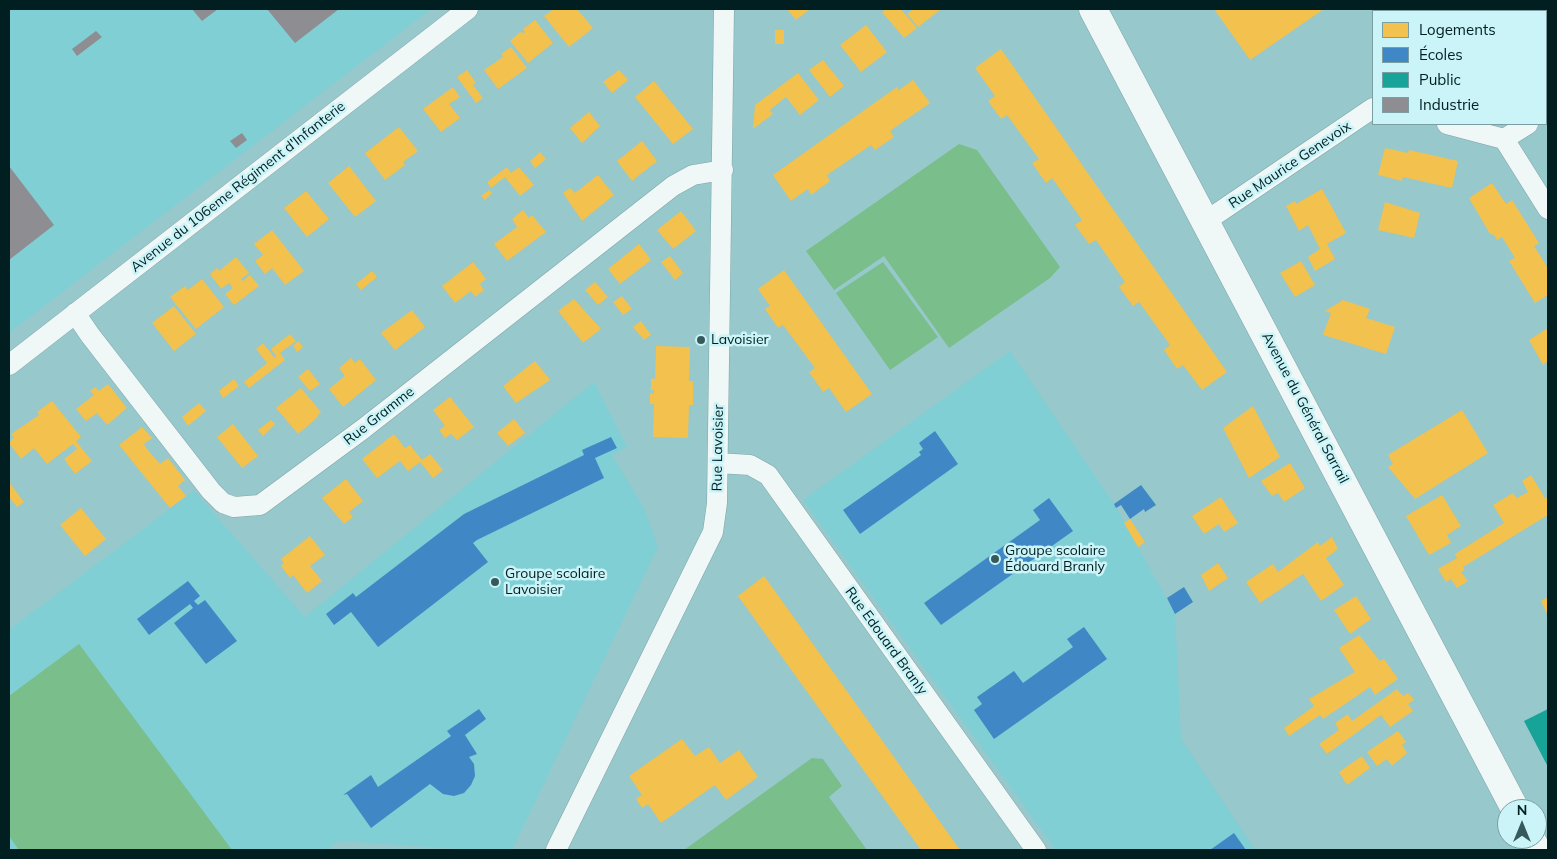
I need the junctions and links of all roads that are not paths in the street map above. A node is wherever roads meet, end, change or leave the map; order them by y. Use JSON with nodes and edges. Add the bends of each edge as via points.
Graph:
{"nodes":[{"id":1,"x":468,"y":9,"type":"edge"},
{"id":2,"x":724,"y":9,"type":"edge"},
{"id":3,"x":1093,"y":9,"type":"edge"},
{"id":4,"x":1372,"y":109,"type":"edge"},
{"id":5,"x":1451,"y":125,"type":"edge"},
{"id":6,"x":1526,"y":125,"type":"edge"},
{"id":7,"x":1504,"y":139,"type":"junction"},
{"id":8,"x":723,"y":170,"type":"junction"},
{"id":9,"x":1548,"y":209,"type":"edge"},
{"id":10,"x":1206,"y":221,"type":"junction"},
{"id":11,"x":75,"y":313,"type":"junction"},
{"id":12,"x":9,"y":365,"type":"edge"},
{"id":13,"x":718,"y":463,"type":"junction"},
{"id":14,"x":1510,"y":799,"type":"edge"},
{"id":15,"x":556,"y":850,"type":"edge"},
{"id":16,"x":1036,"y":850,"type":"edge"}],
"edges":[{"from":1,"to":11,"type":"street","name":"Avenue du 106eme Régiment d'Infanterie"},
{"from":2,"to":8,"type":"street","name":"Rue Lavoisier"},
{"from":3,"to":10,"type":"main road","name":"Avenue du Général Sarrail"},
{"from":4,"to":10,"type":"street","name":"Rue Maurice Genevoix"},
{"from":5,"to":7,"type":"street"},
{"from":6,"to":7,"type":"street"},
{"from":7,"to":9,"type":"street"},
{"from":8,"to":11,"type":"street","name":"Rue Gramme","via":[[693,175],[673,186],[363,429],[260,505],[234,507],[211,491]]},
{"from":8,"to":13,"type":"street","name":"Rue Lavoisier"},
{"from":10,"to":14,"type":"main road","name":"Avenue du Général Sarrail"},
{"from":11,"to":12,"type":"street","name":"Avenue du 106eme Régiment d'Infanterie"},
{"from":13,"to":15,"type":"street","name":"Rue Lavoisier","via":[[713,532]]},
{"from":13,"to":16,"type":"street","name":"Rue Edouard Branly","via":[[750,465],[768,475]]}]}
